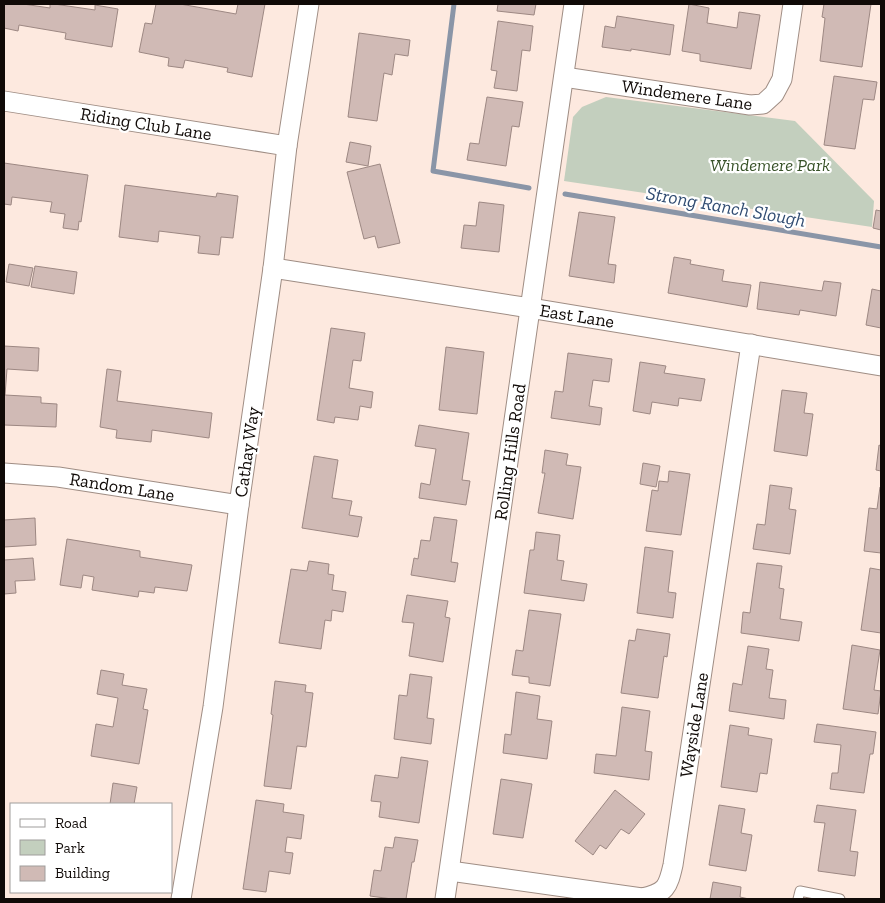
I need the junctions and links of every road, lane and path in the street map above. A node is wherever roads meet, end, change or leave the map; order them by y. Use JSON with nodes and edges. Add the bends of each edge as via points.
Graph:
{"nodes":[{"id":1,"x":309,"y":4,"type":"edge"},
{"id":2,"x":574,"y":4,"type":"edge"},
{"id":3,"x":793,"y":4,"type":"edge"},
{"id":4,"x":564,"y":77,"type":"junction"},
{"id":5,"x":4,"y":101,"type":"edge"},
{"id":6,"x":287,"y":146,"type":"junction"},
{"id":7,"x":273,"y":268,"type":"junction"},
{"id":8,"x":530,"y":308,"type":"junction"},
{"id":9,"x":751,"y":344,"type":"junction"},
{"id":10,"x":881,"y":366,"type":"edge"},
{"id":11,"x":4,"y":472,"type":"edge"},
{"id":12,"x":239,"y":506,"type":"junction"},
{"id":13,"x":450,"y":871,"type":"junction"},
{"id":14,"x":181,"y":899,"type":"edge"},
{"id":15,"x":445,"y":899,"type":"edge"},
{"id":16,"x":798,"y":899,"type":"edge"},
{"id":17,"x":840,"y":899,"type":"edge"}],
"edges":[{"from":1,"to":6,"type":"street","name":"Cathay Way"},
{"from":2,"to":4,"type":"street","name":"Rolling Hills Road"},
{"from":3,"to":4,"type":"street","name":"Windemere Lane","via":[[782,79],[774,94],[763,104],[750,105]]},
{"from":4,"to":8,"type":"street","name":"Rolling Hills Road"},
{"from":5,"to":6,"type":"street","name":"Riding Club Lane"},
{"from":6,"to":7,"type":"street","name":"Cathay Way"},
{"from":7,"to":8,"type":"street","name":"East Lane"},
{"from":7,"to":12,"type":"street","name":"Cathay Way"},
{"from":8,"to":9,"type":"street","name":"East Lane"},
{"from":8,"to":13,"type":"street","name":"Rolling Hills Road"},
{"from":9,"to":10,"type":"street","name":"East Lane"},
{"from":9,"to":13,"type":"street","name":"Wayside Lane","via":[[668,884],[656,896],[642,898]]},
{"from":11,"to":12,"type":"street","name":"Random Lane","via":[[58,477]]},
{"from":12,"to":14,"type":"street","name":"Cathay Way","via":[[213,707]]},
{"from":13,"to":15,"type":"street","name":"Rolling Hills Road"},
{"from":16,"to":17,"type":"lane","via":[[800,891]]}]}
